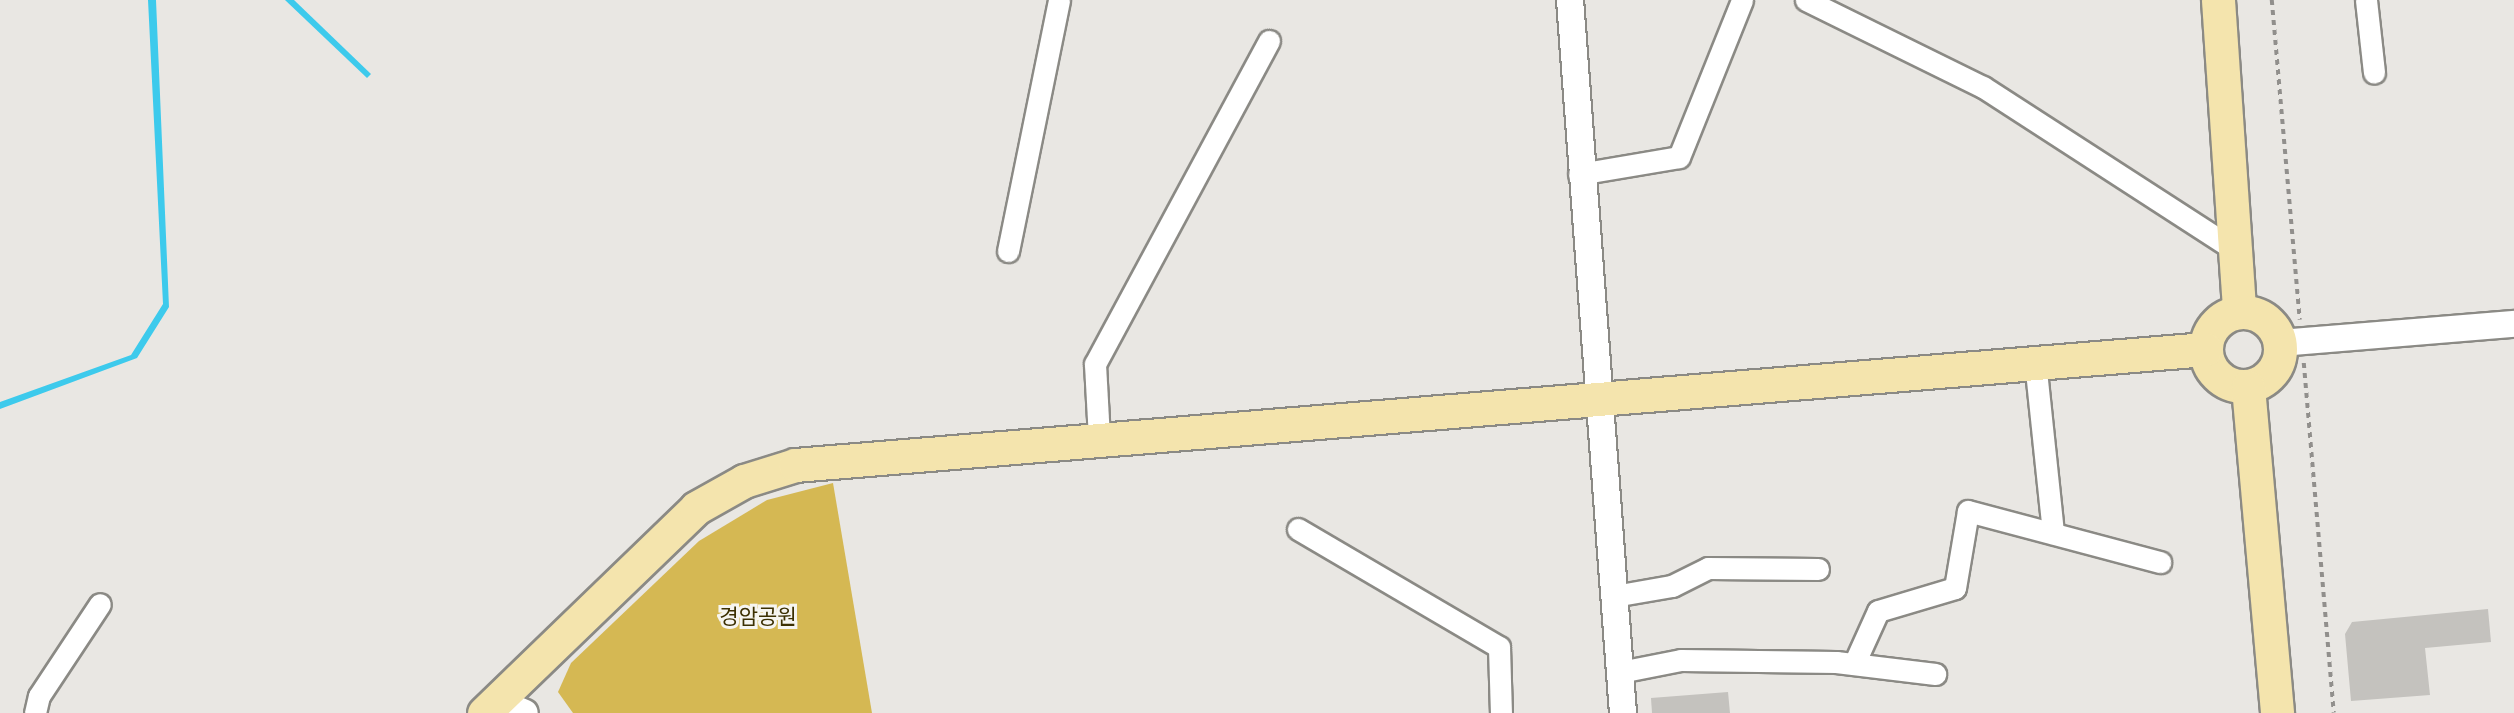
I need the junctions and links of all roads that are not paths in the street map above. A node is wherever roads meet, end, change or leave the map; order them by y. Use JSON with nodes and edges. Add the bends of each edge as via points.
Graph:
{"nodes":[{"id":1,"x":1059,"y":0,"type":"edge"},
{"id":2,"x":1570,"y":0,"type":"edge"},
{"id":3,"x":1742,"y":0,"type":"edge"},
{"id":4,"x":1806,"y":0,"type":"edge"},
{"id":5,"x":2218,"y":0,"type":"edge"},
{"id":6,"x":2366,"y":0,"type":"edge"},
{"id":7,"x":1269,"y":41,"type":"dead end"},
{"id":8,"x":2374,"y":73,"type":"dead end"},
{"id":9,"x":1579,"y":174,"type":"junction"},
{"id":10,"x":1009,"y":251,"type":"dead end"},
{"id":11,"x":2240,"y":253,"type":"junction"},
{"id":12,"x":2239,"y":311,"type":"junction"},
{"id":13,"x":2514,"y":324,"type":"edge"},
{"id":14,"x":2281,"y":343,"type":"junction"},
{"id":15,"x":2205,"y":349,"type":"junction"},
{"id":16,"x":2035,"y":361,"type":"junction"},
{"id":17,"x":2248,"y":387,"type":"junction"},
{"id":18,"x":1597,"y":397,"type":"junction"},
{"id":19,"x":1099,"y":438,"type":"junction"},
{"id":20,"x":1298,"y":529,"type":"dead end"},
{"id":21,"x":2053,"y":533,"type":"junction"},
{"id":22,"x":2160,"y":562,"type":"dead end"},
{"id":23,"x":1818,"y":569,"type":"dead end"},
{"id":24,"x":1614,"y":596,"type":"junction"},
{"id":25,"x":100,"y":604,"type":"dead end"},
{"id":26,"x":1854,"y":664,"type":"junction"},
{"id":27,"x":1620,"y":672,"type":"junction"},
{"id":28,"x":1935,"y":674,"type":"dead end"},
{"id":29,"x":502,"y":709,"type":"edge"},
{"id":30,"x":35,"y":713,"type":"edge"},
{"id":31,"x":1501,"y":713,"type":"edge"},
{"id":32,"x":1623,"y":713,"type":"edge"},
{"id":33,"x":2277,"y":713,"type":"edge"}],
"edges":[{"from":1,"to":10,"type":"street"},
{"from":2,"to":9,"type":"street"},
{"from":3,"to":9,"type":"street","via":[[1679,157]]},
{"from":4,"to":11,"type":"street","via":[[1983,86]]},
{"from":5,"to":11,"type":"main road"},
{"from":6,"to":8,"type":"street"},
{"from":7,"to":19,"type":"street","via":[[1095,364]]},
{"from":9,"to":18,"type":"street"},
{"from":11,"to":12,"type":"main road"},
{"from":12,"to":14,"type":"main road","via":[[2262,316]]},
{"from":12,"to":15,"type":"main road","via":[[2217,321]]},
{"from":13,"to":14,"type":"street"},
{"from":14,"to":17,"type":"main road","via":[[2269,378]]},
{"from":15,"to":16,"type":"main road"},
{"from":15,"to":17,"type":"main road","via":[[2224,383]]},
{"from":16,"to":18,"type":"main road"},
{"from":16,"to":21,"type":"street"},
{"from":17,"to":33,"type":"main road"},
{"from":18,"to":19,"type":"main road"},
{"from":18,"to":24,"type":"street"},
{"from":19,"to":29,"type":"main road","via":[[795,465],[744,481],[696,508]]},
{"from":20,"to":31,"type":"street","via":[[1499,647]]},
{"from":21,"to":22,"type":"street"},
{"from":21,"to":26,"type":"street","via":[[1968,511],[1955,589],[1878,611]]},
{"from":23,"to":24,"type":"street","via":[[1708,568],[1672,586]]},
{"from":24,"to":27,"type":"street"},
{"from":25,"to":30,"type":"street","via":[[39,696]]},
{"from":26,"to":27,"type":"street","via":[[1681,660]]},
{"from":26,"to":28,"type":"street"},
{"from":27,"to":32,"type":"street"}]}
